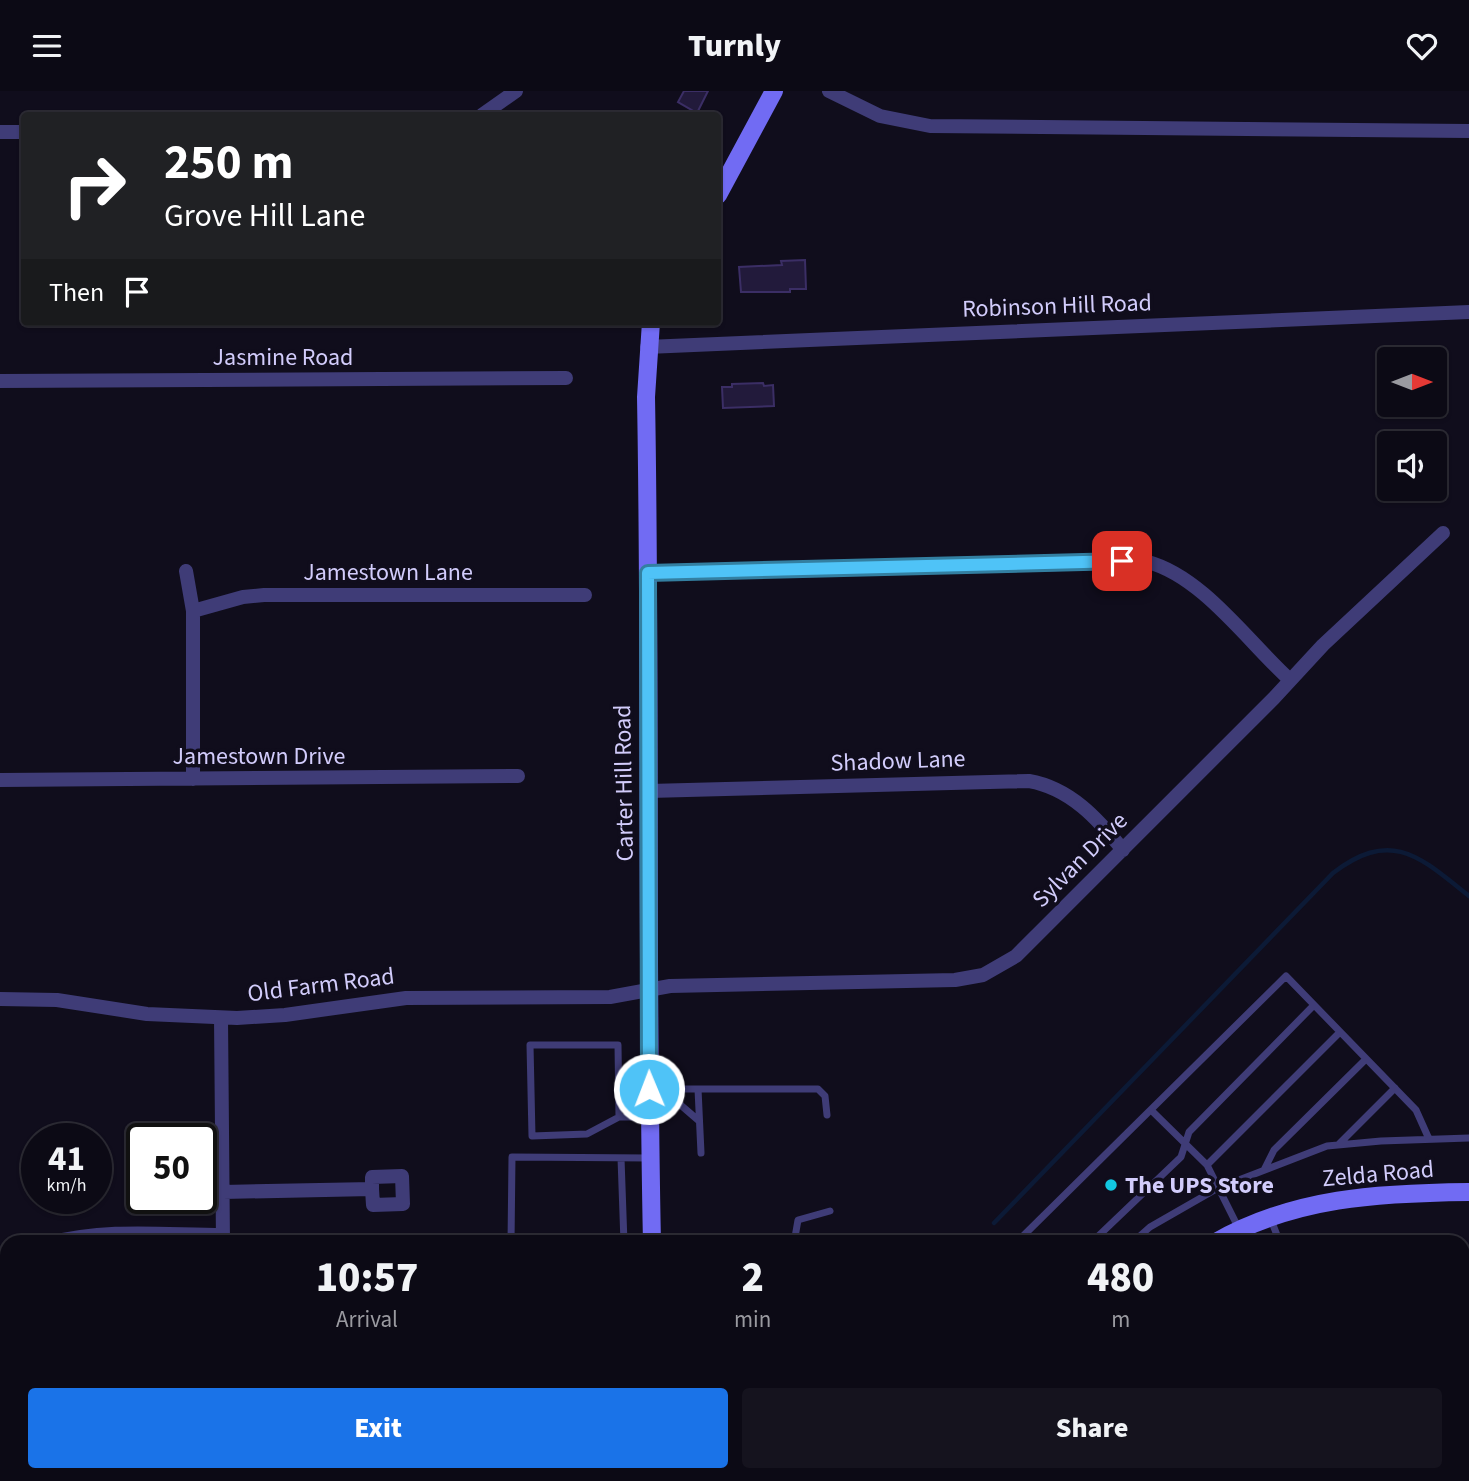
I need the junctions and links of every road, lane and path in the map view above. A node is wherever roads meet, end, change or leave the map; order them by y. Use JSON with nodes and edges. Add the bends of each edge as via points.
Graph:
{"nodes":[{"id":1,"x":516,"y":91,"type":"edge"},
{"id":2,"x":774,"y":91,"type":"edge"},
{"id":3,"x":829,"y":91,"type":"edge"},
{"id":4,"x":486,"y":112,"type":"edge"},
{"id":5,"x":1469,"y":131,"type":"edge"},
{"id":6,"x":0,"y":132,"type":"edge"},
{"id":7,"x":21,"y":132,"type":"edge"},
{"id":8,"x":721,"y":189,"type":"edge"},
{"id":9,"x":1469,"y":312,"type":"edge"},
{"id":10,"x":650,"y":326,"type":"edge"},
{"id":11,"x":647,"y":347,"type":"junction"},
{"id":12,"x":566,"y":378,"type":"dead end"},
{"id":13,"x":0,"y":381,"type":"edge"},
{"id":14,"x":1443,"y":533,"type":"dead end"},
{"id":15,"x":186,"y":571,"type":"dead end"},
{"id":16,"x":648,"y":573,"type":"junction"},
{"id":17,"x":585,"y":595,"type":"dead end"},
{"id":18,"x":193,"y":611,"type":"junction"},
{"id":19,"x":1290,"y":680,"type":"junction"},
{"id":20,"x":518,"y":776,"type":"dead end"},
{"id":21,"x":193,"y":779,"type":"junction"},
{"id":22,"x":0,"y":780,"type":"edge"},
{"id":23,"x":649,"y":791,"type":"junction"},
{"id":24,"x":1124,"y":850,"type":"junction"},
{"id":25,"x":648,"y":992,"type":"junction"},
{"id":26,"x":0,"y":999,"type":"edge"},
{"id":27,"x":1314,"y":1005,"type":"junction"},
{"id":28,"x":222,"y":1017,"type":"junction"},
{"id":29,"x":1340,"y":1032,"type":"junction"},
{"id":30,"x":1366,"y":1059,"type":"junction"},
{"id":31,"x":1395,"y":1088,"type":"junction"},
{"id":32,"x":655,"y":1089,"type":"junction"},
{"id":33,"x":698,"y":1089,"type":"junction"},
{"id":34,"x":1151,"y":1110,"type":"junction"},
{"id":35,"x":827,"y":1115,"type":"dead end"},
{"id":36,"x":619,"y":1117,"type":"junction"},
{"id":37,"x":649,"y":1117,"type":"junction"},
{"id":38,"x":698,"y":1121,"type":"junction"},
{"id":39,"x":1429,"y":1139,"type":"junction"},
{"id":40,"x":1469,"y":1139,"type":"edge"},
{"id":41,"x":1338,"y":1145,"type":"junction"},
{"id":42,"x":1184,"y":1146,"type":"junction"},
{"id":43,"x":701,"y":1153,"type":"dead end"},
{"id":44,"x":621,"y":1158,"type":"junction"},
{"id":45,"x":650,"y":1158,"type":"junction"},
{"id":46,"x":1207,"y":1165,"type":"junction"},
{"id":47,"x":1264,"y":1170,"type":"junction"},
{"id":48,"x":1218,"y":1188,"type":"junction"},
{"id":49,"x":372,"y":1189,"type":"dead end"},
{"id":50,"x":223,"y":1192,"type":"junction"},
{"id":51,"x":1469,"y":1192,"type":"edge"},
{"id":52,"x":830,"y":1212,"type":"dead end"},
{"id":53,"x":1270,"y":1217,"type":"junction"},
{"id":54,"x":1240,"y":1230,"type":"junction"},
{"id":55,"x":223,"y":1235,"type":"edge"},
{"id":56,"x":511,"y":1235,"type":"edge"},
{"id":57,"x":624,"y":1235,"type":"edge"},
{"id":58,"x":652,"y":1235,"type":"edge"},
{"id":59,"x":795,"y":1235,"type":"edge"},
{"id":60,"x":1028,"y":1235,"type":"edge"},
{"id":61,"x":1099,"y":1235,"type":"edge"},
{"id":62,"x":1141,"y":1235,"type":"edge"},
{"id":63,"x":1230,"y":1235,"type":"edge"},
{"id":64,"x":1277,"y":1235,"type":"edge"}],
"edges":[{"from":1,"to":4,"type":"street"},
{"from":2,"to":8,"type":"main road"},
{"from":3,"to":5,"type":"street","via":[[880,116],[930,126]]},
{"from":6,"to":7,"type":"street"},
{"from":9,"to":11,"type":"street","name":"Robinson Hill Road"},
{"from":10,"to":11,"type":"main road","name":"Carter Hill Road"},
{"from":11,"to":16,"type":"main road","name":"Carter Hill Road"},
{"from":12,"to":13,"type":"street","name":"Jasmine Road"},
{"from":14,"to":19,"type":"street","name":"Sylvan Drive"},
{"from":15,"to":18,"type":"street"},
{"from":16,"to":19,"type":"street","via":[[1148,562],[1191,584]]},
{"from":16,"to":23,"type":"main road","name":"Carter Hill Road"},
{"from":17,"to":18,"type":"street","name":"Jamestown Lane","via":[[264,594]]},
{"from":18,"to":21,"type":"street"},
{"from":19,"to":24,"type":"street","name":"Sylvan Drive"},
{"from":20,"to":21,"type":"street","name":"Jamestown Drive"},
{"from":21,"to":22,"type":"street","name":"Jamestown Drive"},
{"from":23,"to":24,"type":"street","name":"Shadow Lane","via":[[1029,781],[1070,796]]},
{"from":23,"to":25,"type":"main road","name":"Carter Hill Road"},
{"from":24,"to":25,"type":"street","name":"Sylvan Drive","via":[[1016,956],[983,975],[955,980],[670,986]]},
{"from":25,"to":28,"type":"street","name":"Old Farm Road","via":[[610,997],[406,998],[285,1015]]},
{"from":25,"to":32,"type":"main road","name":"Carter Hill Road"},
{"from":26,"to":28,"type":"street","name":"Old Farm Road","via":[[57,1000],[147,1014]]},
{"from":27,"to":29,"type":"lane"},
{"from":27,"to":34,"type":"lane","via":[[1286,976]]},
{"from":27,"to":42,"type":"lane","via":[[1189,1132]]},
{"from":28,"to":50,"type":"street"},
{"from":29,"to":30,"type":"lane"},
{"from":29,"to":46,"type":"lane"},
{"from":30,"to":31,"type":"lane"},
{"from":30,"to":47,"type":"lane","via":[[1274,1150]]},
{"from":31,"to":39,"type":"lane","via":[[1416,1110]]},
{"from":31,"to":41,"type":"lane"},
{"from":32,"to":33,"type":"lane"},
{"from":32,"to":37,"type":"main road","name":"Carter Hill Road"},
{"from":32,"to":38,"type":"lane"},
{"from":33,"to":35,"type":"lane","via":[[818,1089],[825,1096]]},
{"from":33,"to":38,"type":"lane"},
{"from":34,"to":42,"type":"lane"},
{"from":34,"to":60,"type":"lane"},
{"from":36,"to":36,"type":"lane","via":[[587,1134],[532,1136],[530,1045],[618,1045]]},
{"from":36,"to":37,"type":"lane"},
{"from":37,"to":45,"type":"main road","name":"Carter Hill Road"},
{"from":38,"to":43,"type":"lane"},
{"from":39,"to":40,"type":"lane"},
{"from":39,"to":41,"type":"lane"},
{"from":41,"to":47,"type":"lane"},
{"from":42,"to":46,"type":"lane"},
{"from":42,"to":61,"type":"lane","via":[[1181,1157]]},
{"from":44,"to":45,"type":"lane"},
{"from":44,"to":56,"type":"lane","via":[[512,1157]]},
{"from":44,"to":57,"type":"lane"},
{"from":45,"to":58,"type":"main road","name":"Carter Hill Road"},
{"from":46,"to":48,"type":"lane"},
{"from":47,"to":48,"type":"lane"},
{"from":48,"to":54,"type":"lane"},
{"from":48,"to":62,"type":"lane"},
{"from":49,"to":50,"type":"street"},
{"from":50,"to":55,"type":"street"},
{"from":51,"to":53,"type":"main road","name":"Zelda Road","via":[[1365,1195]]},
{"from":52,"to":59,"type":"lane","via":[[798,1220]]},
{"from":53,"to":54,"type":"main road","name":"Zelda Road"},
{"from":53,"to":64,"type":"lane"},
{"from":54,"to":63,"type":"main road","name":"Zelda Road"}]}
